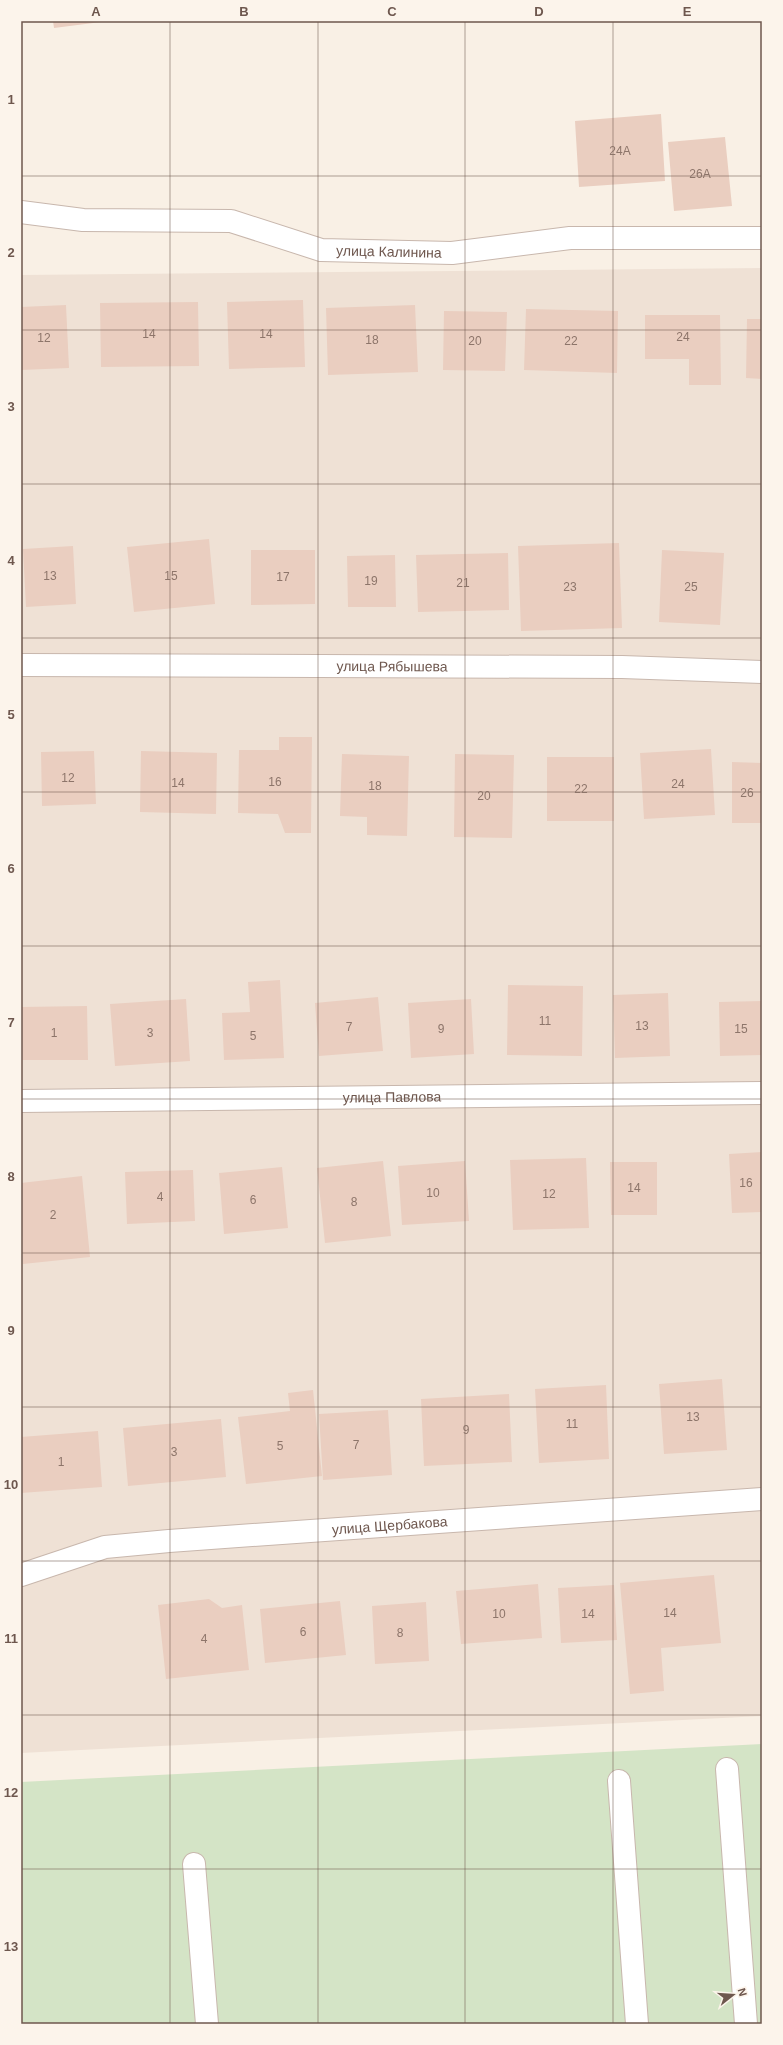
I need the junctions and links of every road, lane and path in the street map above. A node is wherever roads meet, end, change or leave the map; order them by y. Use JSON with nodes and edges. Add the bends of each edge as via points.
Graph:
{"nodes":[{"id":1,"x":21,"y":212,"type":"edge"},
{"id":2,"x":762,"y":238,"type":"edge"},
{"id":3,"x":21,"y":666,"type":"edge"},
{"id":4,"x":762,"y":672,"type":"edge"},
{"id":5,"x":762,"y":1093,"type":"edge"},
{"id":6,"x":21,"y":1101,"type":"edge"},
{"id":7,"x":762,"y":1499,"type":"edge"},
{"id":8,"x":21,"y":1575,"type":"edge"},
{"id":9,"x":727,"y":1769,"type":"dead end"},
{"id":10,"x":620,"y":1781,"type":"dead end"},
{"id":11,"x":194,"y":1864,"type":"dead end"},
{"id":12,"x":208,"y":2024,"type":"edge"},
{"id":13,"x":637,"y":2024,"type":"edge"},
{"id":14,"x":746,"y":2024,"type":"edge"}],
"edges":[{"from":1,"to":2,"type":"street","name":"улица Калинина","via":[[83,220],[231,221],[321,250],[452,253],[570,238]]},
{"from":3,"to":4,"type":"street","name":"улица Рябышева","via":[[622,667]]},
{"from":5,"to":6,"type":"street","name":"улица Павлова"},
{"from":7,"to":8,"type":"street","name":"улица Щербакова","via":[[134,1544],[105,1547]]},
{"from":9,"to":14,"type":"street"},
{"from":10,"to":13,"type":"street"},
{"from":11,"to":12,"type":"street"}]}
